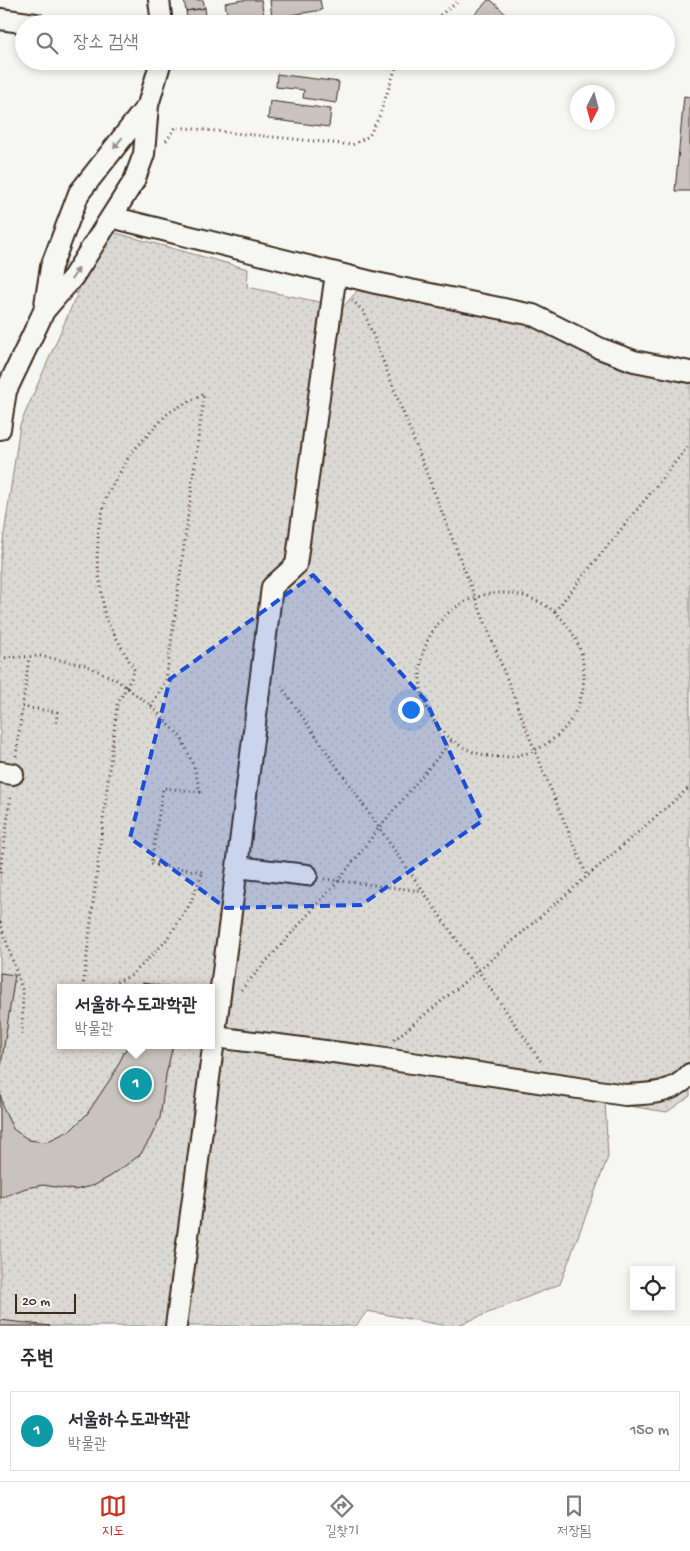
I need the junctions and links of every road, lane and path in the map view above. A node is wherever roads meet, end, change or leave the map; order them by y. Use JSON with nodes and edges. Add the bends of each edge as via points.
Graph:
{"nodes":[{"id":1,"x":159,"y":0,"type":"edge"},
{"id":2,"x":460,"y":0,"type":"edge"},
{"id":3,"x":161,"y":15,"type":"edge"},
{"id":4,"x":440,"y":15,"type":"edge"},
{"id":5,"x":0,"y":19,"type":"edge"},
{"id":6,"x":15,"y":21,"type":"edge"},
{"id":7,"x":158,"y":70,"type":"edge"},
{"id":8,"x":395,"y":70,"type":"edge"},
{"id":9,"x":148,"y":105,"type":"junction"},
{"id":10,"x":164,"y":143,"type":"dead end"},
{"id":11,"x":111,"y":217,"type":"junction"},
{"id":12,"x":336,"y":273,"type":"junction"},
{"id":13,"x":44,"y":311,"type":"junction"},
{"id":14,"x":690,"y":372,"type":"edge"},
{"id":15,"x":0,"y":429,"type":"edge"},
{"id":16,"x":690,"y":444,"type":"edge"},
{"id":17,"x":475,"y":597,"type":"junction"},
{"id":18,"x":555,"y":611,"type":"junction"},
{"id":19,"x":0,"y":658,"type":"edge"},
{"id":20,"x":263,"y":660,"type":"junction"},
{"id":21,"x":126,"y":686,"type":"junction"},
{"id":22,"x":151,"y":706,"type":"junction"},
{"id":23,"x":22,"y":707,"type":"dead end"},
{"id":24,"x":56,"y":726,"type":"dead end"},
{"id":25,"x":452,"y":740,"type":"junction"},
{"id":26,"x":536,"y":751,"type":"junction"},
{"id":27,"x":690,"y":787,"type":"edge"},
{"id":28,"x":379,"y":828,"type":"junction"},
{"id":29,"x":237,"y":867,"type":"junction"},
{"id":30,"x":307,"y":876,"type":"joint"},
{"id":31,"x":587,"y":876,"type":"junction"},
{"id":32,"x":338,"y":881,"type":"junction"},
{"id":33,"x":422,"y":891,"type":"junction"},
{"id":34,"x":0,"y":922,"type":"edge"},
{"id":35,"x":478,"y":971,"type":"junction"},
{"id":36,"x":83,"y":984,"type":"edge"},
{"id":37,"x":112,"y":984,"type":"edge"},
{"id":38,"x":217,"y":1017,"type":"junction"},
{"id":39,"x":22,"y":1035,"type":"dead end"},
{"id":40,"x":215,"y":1037,"type":"joint"},
{"id":41,"x":213,"y":1049,"type":"edge"},
{"id":42,"x":372,"y":1057,"type":"junction"},
{"id":43,"x":690,"y":1074,"type":"edge"},
{"id":44,"x":556,"y":1084,"type":"junction"},
{"id":45,"x":176,"y":1326,"type":"edge"}],
"edges":[{"from":1,"to":3,"type":"lane"},
{"from":2,"to":4,"type":"path"},
{"from":5,"to":6,"type":"lane"},
{"from":7,"to":9,"type":"lane"},
{"from":8,"to":10,"type":"path","via":[[379,118],[369,136],[352,145],[176,127]]},
{"from":9,"to":11,"type":"lane","via":[[144,154],[134,181]]},
{"from":9,"to":13,"type":"lane","one_way":true,"via":[[79,193],[51,267]]},
{"from":11,"to":12,"type":"lane"},
{"from":13,"to":11,"type":"lane","one_way":true,"via":[[73,277]]},
{"from":12,"to":14,"type":"lane","via":[[533,315],[634,361]]},
{"from":12,"to":17,"type":"path","via":[[349,297],[364,312]]},
{"from":12,"to":20,"type":"lane","via":[[296,565],[272,588]]},
{"from":13,"to":15,"type":"lane","via":[[6,392]]},
{"from":16,"to":18,"type":"path"},
{"from":17,"to":18,"type":"path","via":[[503,592],[531,597]]},
{"from":17,"to":25,"type":"path","via":[[451,609],[433,628],[422,653],[419,679],[424,705],[438,728]]},
{"from":17,"to":26,"type":"path"},
{"from":18,"to":26,"type":"path","via":[[573,632],[584,659],[584,686],[576,714],[559,736]]},
{"from":19,"to":21,"type":"path","via":[[40,656],[85,665]]},
{"from":20,"to":28,"type":"path"},
{"from":20,"to":29,"type":"lane"},
{"from":21,"to":22,"type":"path"},
{"from":21,"to":22,"type":"path","via":[[135,671],[105,618],[98,558],[99,526],[107,495],[131,453],[169,412],[204,394],[166,681]]},
{"from":21,"to":36,"type":"path","via":[[117,705]]},
{"from":22,"to":37,"type":"path","via":[[181,737],[195,769],[200,792],[163,788],[151,864],[202,872],[189,906],[165,942],[132,975]]},
{"from":23,"to":24,"type":"path","via":[[57,712]]},
{"from":25,"to":26,"type":"path","via":[[458,746],[483,756],[510,758]]},
{"from":25,"to":28,"type":"path"},
{"from":26,"to":31,"type":"path"},
{"from":27,"to":31,"type":"path"},
{"from":28,"to":32,"type":"path"},
{"from":28,"to":33,"type":"path"},
{"from":29,"to":30,"type":"lane"},
{"from":29,"to":38,"type":"lane"},
{"from":30,"to":32,"type":"path"},
{"from":31,"to":35,"type":"path"},
{"from":32,"to":33,"type":"path"},
{"from":32,"to":38,"type":"path"},
{"from":33,"to":35,"type":"path"},
{"from":34,"to":39,"type":"path","via":[[23,992]]},
{"from":35,"to":42,"type":"path"},
{"from":35,"to":44,"type":"path"},
{"from":38,"to":40,"type":"lane"},
{"from":40,"to":42,"type":"lane"},
{"from":41,"to":45,"type":"lane"},
{"from":42,"to":44,"type":"lane"},
{"from":43,"to":44,"type":"lane","via":[[683,1083],[657,1093],[625,1096]]}]}
